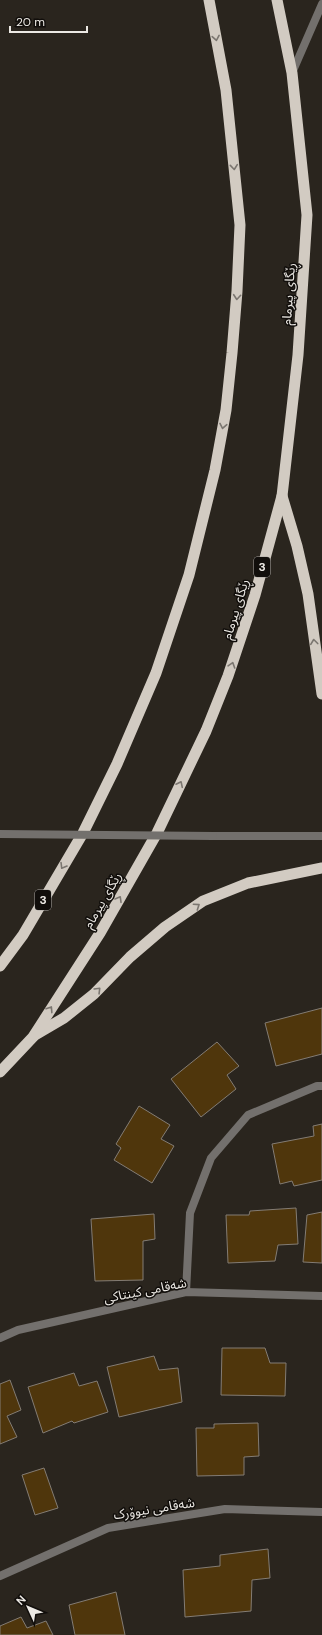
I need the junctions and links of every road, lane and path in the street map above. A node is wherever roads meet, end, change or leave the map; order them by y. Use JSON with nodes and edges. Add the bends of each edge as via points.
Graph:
{"nodes":[{"id":1,"x":209,"y":0,"type":"edge"},
{"id":2,"x":277,"y":0,"type":"edge"},
{"id":3,"x":322,"y":4,"type":"edge"},
{"id":4,"x":292,"y":74,"type":"junction"},
{"id":5,"x":282,"y":496,"type":"junction"},
{"id":6,"x":322,"y":694,"type":"edge"},
{"id":7,"x":0,"y":834,"type":"edge"},
{"id":8,"x":322,"y":836,"type":"edge"},
{"id":9,"x":322,"y":868,"type":"edge"},
{"id":10,"x":0,"y":966,"type":"edge"},
{"id":11,"x":33,"y":1037,"type":"junction"},
{"id":12,"x":0,"y":1072,"type":"edge"},
{"id":13,"x":322,"y":1086,"type":"edge"},
{"id":14,"x":186,"y":1292,"type":"junction"},
{"id":15,"x":322,"y":1296,"type":"edge"},
{"id":16,"x":0,"y":1338,"type":"edge"},
{"id":17,"x":322,"y":1512,"type":"edge"},
{"id":18,"x":0,"y":1576,"type":"edge"}],
"edges":[{"from":1,"to":10,"type":"highway","number":"3","one_way":true,"via":[[226,90],[240,225],[238,290],[229,389],[215,470],[189,576],[156,674],[83,833],[23,935]]},
{"from":2,"to":4,"type":"highway","name":"ڕێگای پیرمام","number":"3"},
{"from":3,"to":4,"type":"street"},
{"from":4,"to":5,"type":"highway","name":"ڕێگای پیرمام","number":"3","via":[[307,215],[298,355]]},
{"from":6,"to":5,"type":"highway","one_way":true,"via":[[308,594]]},
{"from":11,"to":5,"type":"highway","name":"ڕێگای پیرمام","number":"3","one_way":true,"via":[[100,933],[157,833],[206,731],[250,610]]},
{"from":7,"to":8,"type":"street","bridge":true},
{"from":11,"to":9,"type":"highway","one_way":true,"via":[[64,1018],[94,994],[130,957],[165,927],[203,901],[248,883]]},
{"from":11,"to":12,"type":"highway","name":"ڕێگای پیرمام","number":"3"},
{"from":13,"to":14,"type":"street","via":[[248,1116],[212,1158],[190,1213]]},
{"from":14,"to":15,"type":"street","name":"شەقامی کینتاکی"},
{"from":14,"to":16,"type":"street","name":"شەقامی کینتاکی","via":[[18,1330]]},
{"from":17,"to":18,"type":"street","name":"شەقامی نیوۆرک","via":[[225,1509],[108,1528]]}]}
